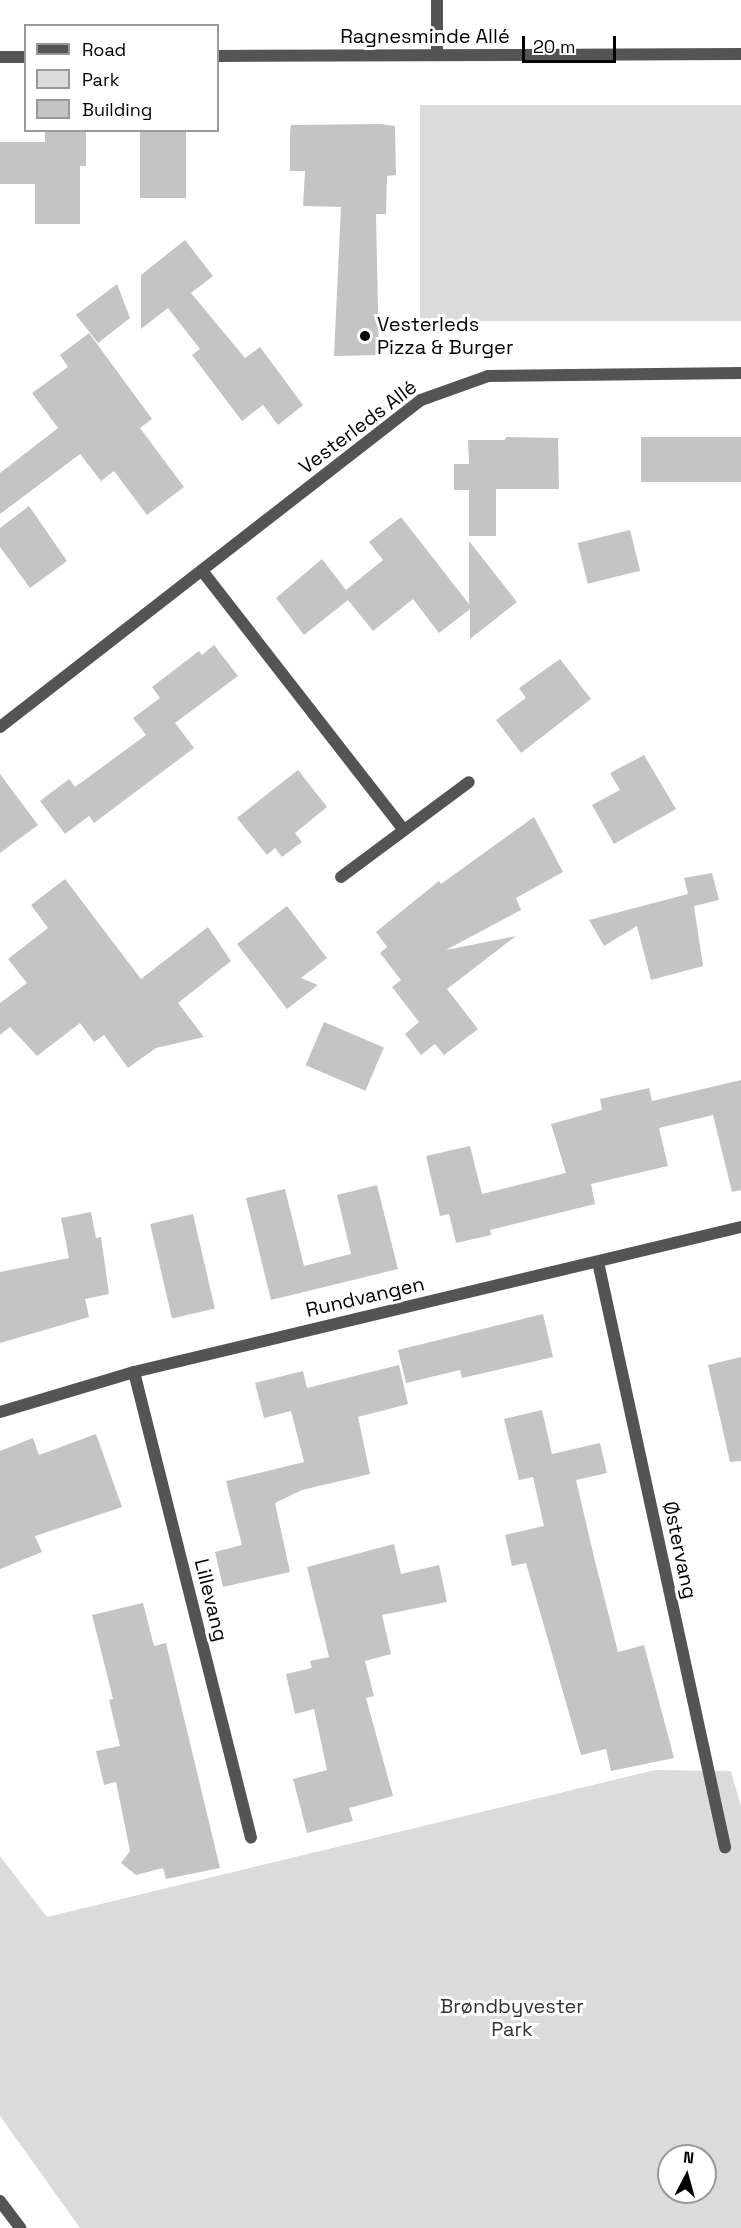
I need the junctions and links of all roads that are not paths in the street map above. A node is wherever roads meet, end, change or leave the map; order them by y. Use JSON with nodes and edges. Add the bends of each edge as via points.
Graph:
{"nodes":[{"id":1,"x":437,"y":0,"type":"edge"},
{"id":2,"x":741,"y":54,"type":"edge"},
{"id":3,"x":437,"y":55,"type":"junction"},
{"id":4,"x":219,"y":56,"type":"edge"},
{"id":5,"x":0,"y":57,"type":"edge"},
{"id":6,"x":24,"y":57,"type":"edge"},
{"id":7,"x":741,"y":373,"type":"edge"},
{"id":8,"x":203,"y":572,"type":"junction"},
{"id":9,"x":0,"y":727,"type":"edge"},
{"id":10,"x":469,"y":782,"type":"dead end"},
{"id":11,"x":404,"y":830,"type":"junction"},
{"id":12,"x":341,"y":877,"type":"dead end"},
{"id":13,"x":741,"y":1227,"type":"edge"},
{"id":14,"x":598,"y":1262,"type":"junction"},
{"id":15,"x":134,"y":1372,"type":"junction"},
{"id":16,"x":0,"y":1412,"type":"edge"},
{"id":17,"x":251,"y":1838,"type":"dead end"},
{"id":18,"x":724,"y":1847,"type":"dead end"},
{"id":19,"x":0,"y":2201,"type":"edge"},
{"id":20,"x":20,"y":2228,"type":"edge"}],
"edges":[{"from":1,"to":3,"type":"street"},
{"from":2,"to":3,"type":"street","name":"Ragnesminde Allé"},
{"from":3,"to":4,"type":"street","name":"Ragnesminde Allé"},
{"from":5,"to":6,"type":"street"},
{"from":7,"to":8,"type":"street","name":"Vesterleds Allé","via":[[488,376],[421,400]]},
{"from":8,"to":9,"type":"street","name":"Vesterleds Allé"},
{"from":8,"to":11,"type":"street"},
{"from":10,"to":11,"type":"street"},
{"from":11,"to":12,"type":"street"},
{"from":13,"to":14,"type":"street","name":"Rundvangen"},
{"from":14,"to":15,"type":"street","name":"Rundvangen"},
{"from":14,"to":18,"type":"street","name":"Østervang"},
{"from":15,"to":16,"type":"street","name":"Rundvangen"},
{"from":15,"to":17,"type":"street","name":"Lillevang"},
{"from":19,"to":20,"type":"street"}]}
